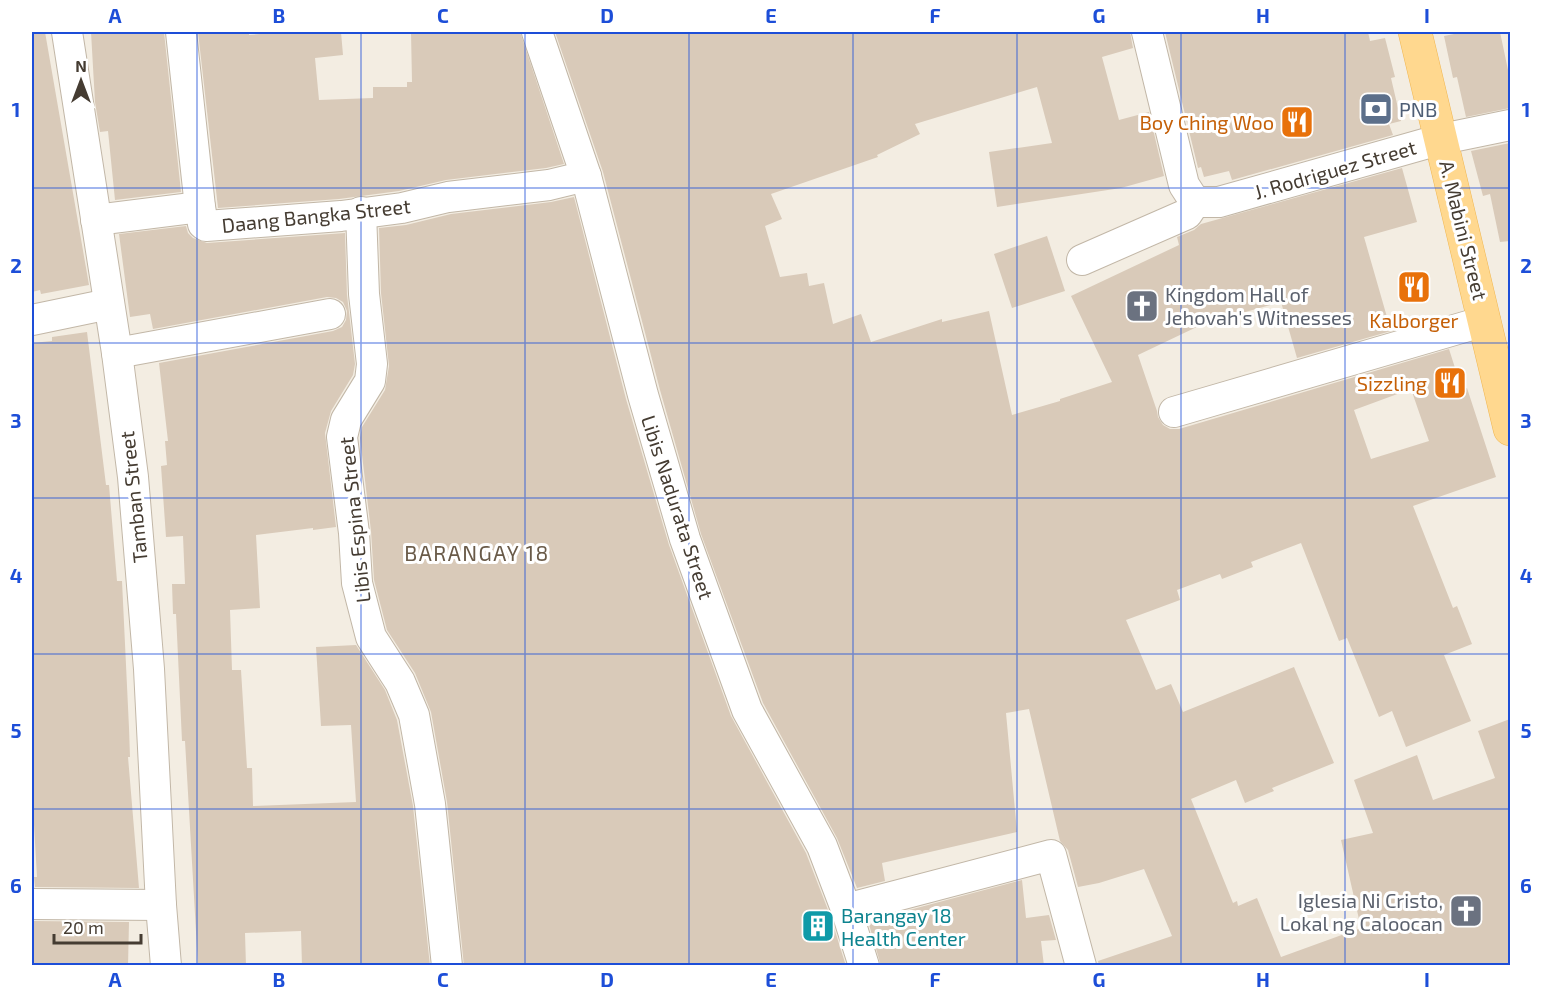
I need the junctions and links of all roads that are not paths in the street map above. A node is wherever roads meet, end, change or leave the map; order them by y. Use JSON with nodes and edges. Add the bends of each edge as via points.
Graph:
{"nodes":[{"id":1,"x":67,"y":32,"type":"edge"},
{"id":2,"x":181,"y":32,"type":"edge"},
{"id":3,"x":537,"y":32,"type":"edge"},
{"id":4,"x":1147,"y":32,"type":"edge"},
{"id":5,"x":1415,"y":32,"type":"edge"},
{"id":6,"x":1510,"y":125,"type":"edge"},
{"id":7,"x":1442,"y":139,"type":"junction"},
{"id":8,"x":586,"y":176,"type":"junction"},
{"id":9,"x":1195,"y":202,"type":"junction"},
{"id":10,"x":200,"y":207,"type":"junction"},
{"id":11,"x":361,"y":212,"type":"junction"},
{"id":12,"x":111,"y":217,"type":"junction"},
{"id":13,"x":1082,"y":260,"type":"dead end"},
{"id":14,"x":109,"y":304,"type":"junction"},
{"id":15,"x":330,"y":314,"type":"dead end"},
{"id":16,"x":32,"y":320,"type":"edge"},
{"id":17,"x":1485,"y":321,"type":"junction"},
{"id":18,"x":131,"y":351,"type":"junction"},
{"id":19,"x":1174,"y":412,"type":"dead end"},
{"id":20,"x":1510,"y":429,"type":"edge"},
{"id":21,"x":32,"y":896,"type":"edge"},
{"id":22,"x":32,"y":904,"type":"edge"},
{"id":23,"x":160,"y":905,"type":"junction"},
{"id":24,"x":846,"y":909,"type":"junction"},
{"id":25,"x":166,"y":966,"type":"edge"},
{"id":26,"x":447,"y":966,"type":"edge"},
{"id":27,"x":864,"y":966,"type":"edge"},
{"id":28,"x":1081,"y":966,"type":"edge"}],
"edges":[{"from":1,"to":12,"type":"street","name":"Tamban Street"},
{"from":2,"to":10,"type":"street"},
{"from":3,"to":8,"type":"street","name":"Libis Nadurata Street"},
{"from":4,"to":9,"type":"street","via":[[1185,185]]},
{"from":5,"to":7,"type":"main road","name":"A. Mabini Street"},
{"from":6,"to":7,"type":"street","name":"J. Rodriguez Street"},
{"from":7,"to":9,"type":"street","name":"J. Rodriguez Street","via":[[1219,202]]},
{"from":7,"to":17,"type":"main road","name":"A. Mabini Street"},
{"from":8,"to":11,"type":"street","name":"Daang Bangka Street","via":[[549,185]]},
{"from":8,"to":24,"type":"street","name":"Libis Nadurata Street","via":[[685,539],[747,710],[822,846]]},
{"from":9,"to":13,"type":"street","via":[[1187,214]]},
{"from":10,"to":11,"type":"street","name":"Daang Bangka Street","via":[[206,226],[320,219]]},
{"from":10,"to":12,"type":"street","name":"Daang Bangka Street"},
{"from":11,"to":26,"type":"street","name":"Libis Espina Street","via":[[372,364],[370,381],[346,420],[342,437],[357,583],[371,637],[400,682],[414,715],[430,804]]},
{"from":12,"to":14,"type":"street","name":"Tamban Street"},
{"from":14,"to":16,"type":"street"},
{"from":14,"to":18,"type":"street","name":"Tamban Street"},
{"from":15,"to":18,"type":"street"},
{"from":17,"to":19,"type":"street"},
{"from":17,"to":20,"type":"main road","name":"A. Mabini Street"},
{"from":18,"to":23,"type":"street","name":"Tamban Street","via":[[133,477],[149,669]]},
{"from":21,"to":22,"type":"street"},
{"from":22,"to":23,"type":"street"},
{"from":23,"to":25,"type":"street","name":"Tamban Street"},
{"from":24,"to":27,"type":"street","name":"Libis Nadurata Street"},
{"from":24,"to":28,"type":"street","via":[[1051,855]]}]}
